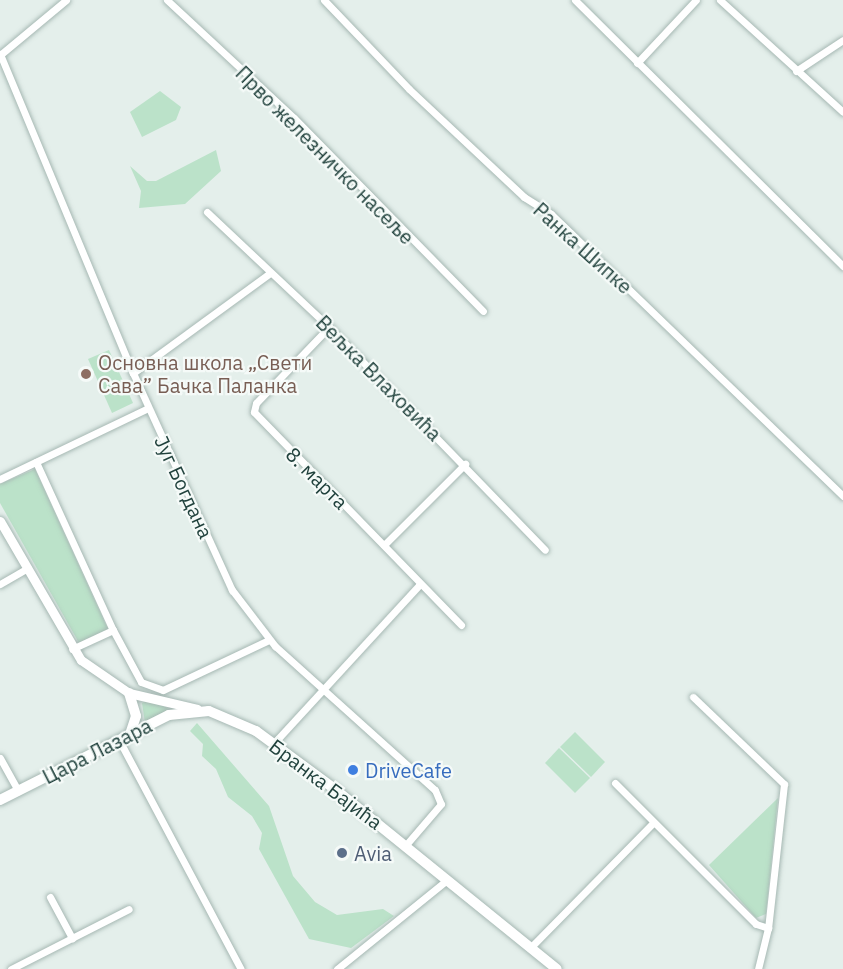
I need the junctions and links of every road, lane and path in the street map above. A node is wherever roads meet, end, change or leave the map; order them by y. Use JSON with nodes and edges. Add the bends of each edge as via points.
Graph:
{"nodes":[{"id":1,"x":66,"y":0,"type":"edge"},
{"id":2,"x":167,"y":0,"type":"edge"},
{"id":3,"x":324,"y":0,"type":"edge"},
{"id":4,"x":575,"y":0,"type":"edge"},
{"id":5,"x":696,"y":0,"type":"edge"},
{"id":6,"x":720,"y":0,"type":"edge"},
{"id":7,"x":843,"y":40,"type":"edge"},
{"id":8,"x":0,"y":54,"type":"edge"},
{"id":9,"x":637,"y":63,"type":"junction"},
{"id":10,"x":796,"y":71,"type":"junction"},
{"id":11,"x":843,"y":112,"type":"edge"},
{"id":12,"x":207,"y":212,"type":"dead end"},
{"id":13,"x":843,"y":266,"type":"edge"},
{"id":14,"x":269,"y":274,"type":"junction"},
{"id":15,"x":483,"y":311,"type":"dead end"},
{"id":16,"x":328,"y":327,"type":"junction"},
{"id":17,"x":133,"y":373,"type":"junction"},
{"id":18,"x":148,"y":408,"type":"junction"},
{"id":19,"x":36,"y":462,"type":"junction"},
{"id":20,"x":465,"y":464,"type":"junction"},
{"id":21,"x":0,"y":479,"type":"edge"},
{"id":22,"x":843,"y":496,"type":"edge"},
{"id":23,"x":0,"y":521,"type":"edge"},
{"id":24,"x":384,"y":545,"type":"junction"},
{"id":25,"x":545,"y":550,"type":"dead end"},
{"id":26,"x":28,"y":568,"type":"junction"},
{"id":27,"x":0,"y":584,"type":"edge"},
{"id":28,"x":420,"y":584,"type":"junction"},
{"id":29,"x":460,"y":625,"type":"dead end"},
{"id":30,"x":113,"y":630,"type":"junction"},
{"id":31,"x":269,"y":640,"type":"junction"},
{"id":32,"x":72,"y":649,"type":"junction"},
{"id":33,"x":320,"y":689,"type":"junction"},
{"id":34,"x":129,"y":693,"type":"junction"},
{"id":35,"x":693,"y":696,"type":"dead end"},
{"id":36,"x":197,"y":709,"type":"junction"},
{"id":37,"x":130,"y":734,"type":"junction"},
{"id":38,"x":119,"y":740,"type":"junction"},
{"id":39,"x":273,"y":744,"type":"junction"},
{"id":40,"x":0,"y":758,"type":"edge"},
{"id":41,"x":615,"y":783,"type":"dead end"},
{"id":42,"x":18,"y":791,"type":"junction"},
{"id":43,"x":0,"y":801,"type":"edge"},
{"id":44,"x":654,"y":822,"type":"junction"},
{"id":45,"x":405,"y":846,"type":"junction"},
{"id":46,"x":447,"y":880,"type":"junction"},
{"id":47,"x":50,"y":897,"type":"dead end"},
{"id":48,"x":129,"y":909,"type":"dead end"},
{"id":49,"x":768,"y":928,"type":"junction"},
{"id":50,"x":72,"y":938,"type":"junction"},
{"id":51,"x":531,"y":947,"type":"junction"},
{"id":52,"x":11,"y":969,"type":"edge"},
{"id":53,"x":241,"y":969,"type":"edge"},
{"id":54,"x":337,"y":969,"type":"edge"},
{"id":55,"x":557,"y":969,"type":"edge"},
{"id":56,"x":758,"y":969,"type":"edge"}],
"edges":[{"from":1,"to":8,"type":"street"},
{"from":2,"to":15,"type":"street","name":"Прво железничко насеље","via":[[294,118]]},
{"from":3,"to":22,"type":"street","name":"Ранка Шипке","via":[[409,89],[524,197],[551,214]]},
{"from":4,"to":9,"type":"street"},
{"from":5,"to":9,"type":"street"},
{"from":6,"to":10,"type":"street"},
{"from":7,"to":10,"type":"street"},
{"from":8,"to":17,"type":"street","name":"Југ Богдана"},
{"from":9,"to":13,"type":"street"},
{"from":10,"to":11,"type":"street"},
{"from":12,"to":14,"type":"street","name":"Вељка Влаховића"},
{"from":14,"to":16,"type":"street","name":"Вељка Влаховића"},
{"from":14,"to":17,"type":"street"},
{"from":16,"to":20,"type":"street","name":"Вељка Влаховића"},
{"from":16,"to":24,"type":"street","name":"8. марта","via":[[256,403],[255,412]]},
{"from":17,"to":18,"type":"street","name":"Југ Богдана"},
{"from":18,"to":19,"type":"street"},
{"from":18,"to":31,"type":"street","name":"Југ Богдана","via":[[232,590]]},
{"from":19,"to":21,"type":"street"},
{"from":19,"to":30,"type":"street"},
{"from":20,"to":24,"type":"street"},
{"from":20,"to":25,"type":"street","name":"Вељка Влаховића"},
{"from":23,"to":26,"type":"street"},
{"from":24,"to":28,"type":"street","name":"8. марта"},
{"from":26,"to":27,"type":"street"},
{"from":26,"to":32,"type":"street"},
{"from":28,"to":29,"type":"street","name":"8. марта"},
{"from":28,"to":33,"type":"street"},
{"from":30,"to":31,"type":"street","via":[[141,682],[163,690]]},
{"from":30,"to":32,"type":"street"},
{"from":31,"to":33,"type":"street","name":"Југ Богдана"},
{"from":32,"to":34,"type":"street","via":[[93,671]]},
{"from":33,"to":39,"type":"street"},
{"from":33,"to":45,"type":"street","name":"Југ Богдана","via":[[435,790],[441,804]]},
{"from":34,"to":36,"type":"street"},
{"from":34,"to":37,"type":"main road","via":[[136,716]]},
{"from":35,"to":49,"type":"street","via":[[784,784]]},
{"from":36,"to":37,"type":"main road","name":"Цара Лазара","via":[[169,715]]},
{"from":36,"to":39,"type":"main road","name":"Бранка Бајића","via":[[238,721]]},
{"from":37,"to":38,"type":"main road","name":"Цара Лазара"},
{"from":38,"to":42,"type":"main road","name":"Цара Лазара"},
{"from":38,"to":53,"type":"street"},
{"from":39,"to":45,"type":"main road","name":"Бранка Бајића"},
{"from":40,"to":42,"type":"street"},
{"from":41,"to":44,"type":"street"},
{"from":42,"to":43,"type":"main road","name":"Цара Лазара"},
{"from":44,"to":49,"type":"street","via":[[756,924]]},
{"from":44,"to":51,"type":"street"},
{"from":45,"to":46,"type":"main road","name":"Бранка Бајића"},
{"from":46,"to":51,"type":"main road","name":"Бранка Бајића"},
{"from":46,"to":54,"type":"street"},
{"from":47,"to":50,"type":"street"},
{"from":48,"to":50,"type":"street"},
{"from":49,"to":56,"type":"street"},
{"from":50,"to":52,"type":"street"},
{"from":51,"to":55,"type":"main road","name":"Бранка Бајића"}]}
